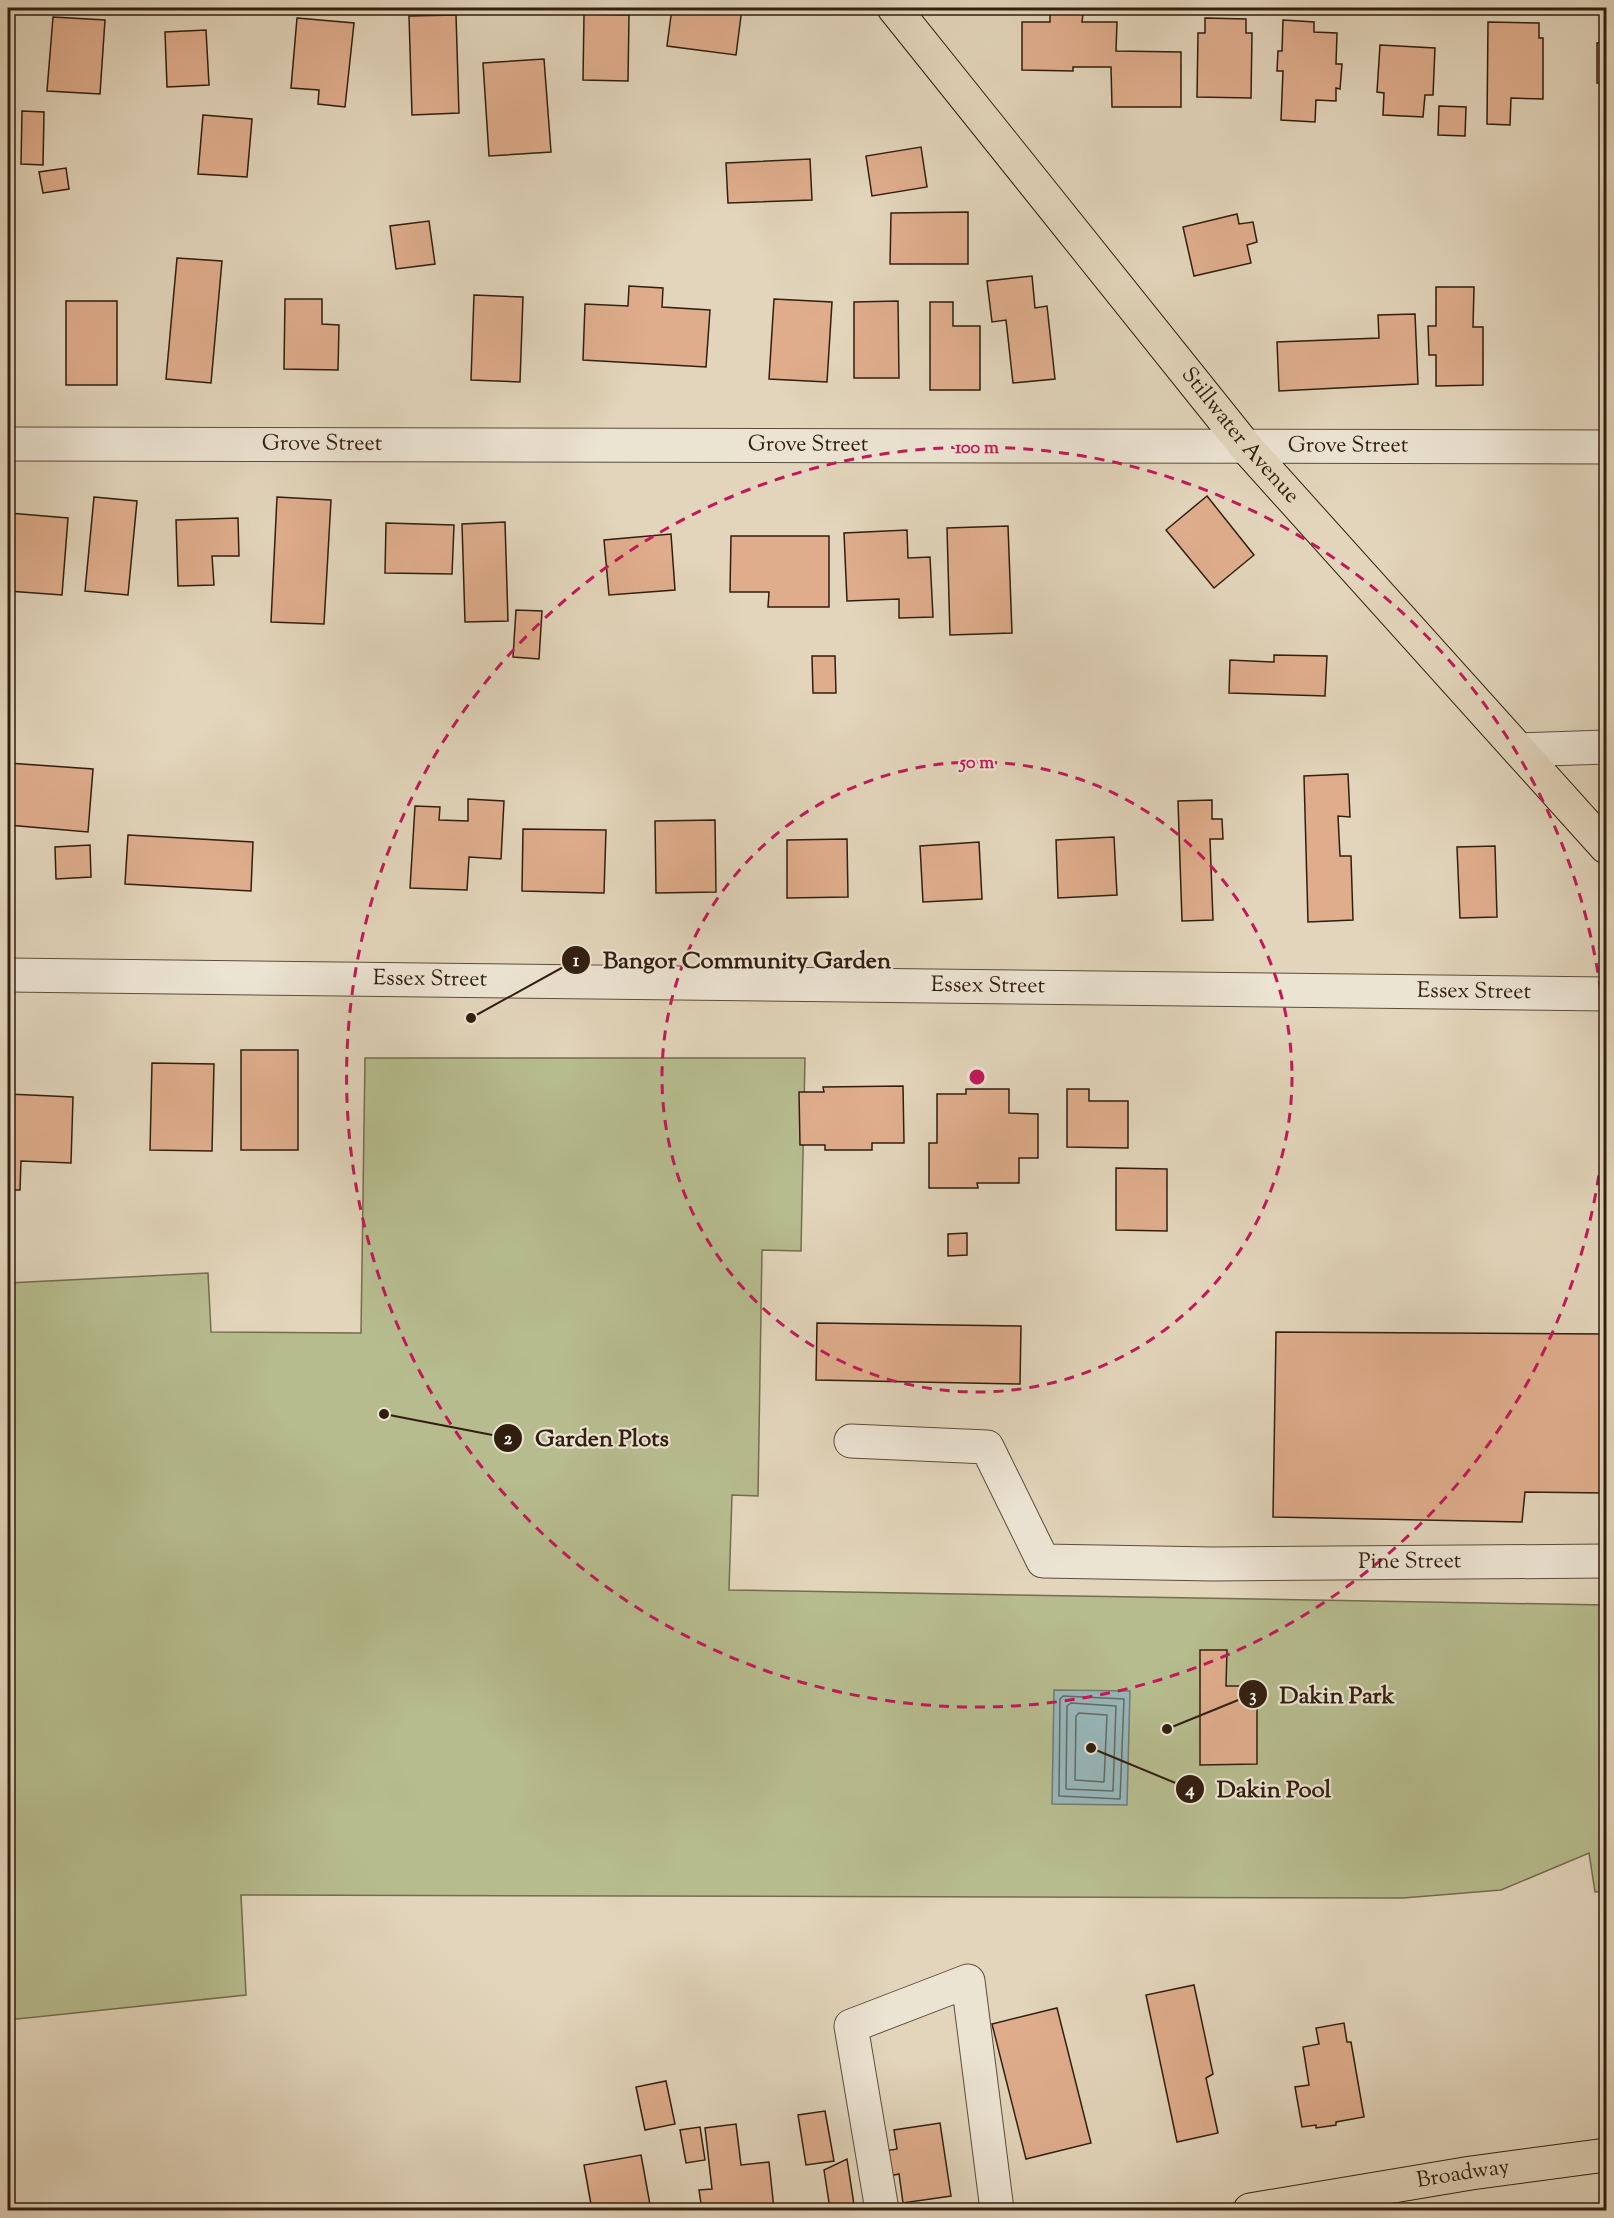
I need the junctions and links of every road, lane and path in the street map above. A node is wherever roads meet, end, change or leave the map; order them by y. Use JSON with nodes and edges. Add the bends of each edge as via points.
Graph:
{"nodes":[{"id":1,"x":894,"y":8,"type":"edge"},
{"id":2,"x":8,"y":444,"type":"edge"},
{"id":3,"x":1245,"y":446,"type":"junction"},
{"id":4,"x":1606,"y":447,"type":"edge"},
{"id":5,"x":1606,"y":747,"type":"edge"},
{"id":6,"x":1519,"y":750,"type":"junction"},
{"id":7,"x":1606,"y":848,"type":"edge"},
{"id":8,"x":8,"y":975,"type":"edge"},
{"id":9,"x":1606,"y":994,"type":"edge"},
{"id":10,"x":851,"y":1441,"type":"dead end"},
{"id":11,"x":1606,"y":1561,"type":"edge"},
{"id":12,"x":1606,"y":2155,"type":"edge"},
{"id":13,"x":882,"y":2211,"type":"edge"},
{"id":14,"x":997,"y":2211,"type":"edge"},
{"id":15,"x":1250,"y":2211,"type":"edge"}],
"edges":[{"from":1,"to":3,"type":"main road","name":"Stillwater Avenue"},
{"from":2,"to":3,"type":"street","name":"Grove Street"},
{"from":3,"to":4,"type":"street","name":"Grove Street"},
{"from":3,"to":6,"type":"main road","name":"Stillwater Avenue"},
{"from":5,"to":6,"type":"street"},
{"from":6,"to":7,"type":"main road","name":"Stillwater Avenue"},
{"from":8,"to":9,"type":"street","name":"Essex Street"},
{"from":10,"to":11,"type":"street","name":"Pine Street","via":[[987,1447],[1043,1561]]},
{"from":12,"to":15,"type":"main road","name":"Broadway","via":[[1471,2173]]},
{"from":13,"to":14,"type":"street","via":[[851,2026],[968,1981]]}]}
